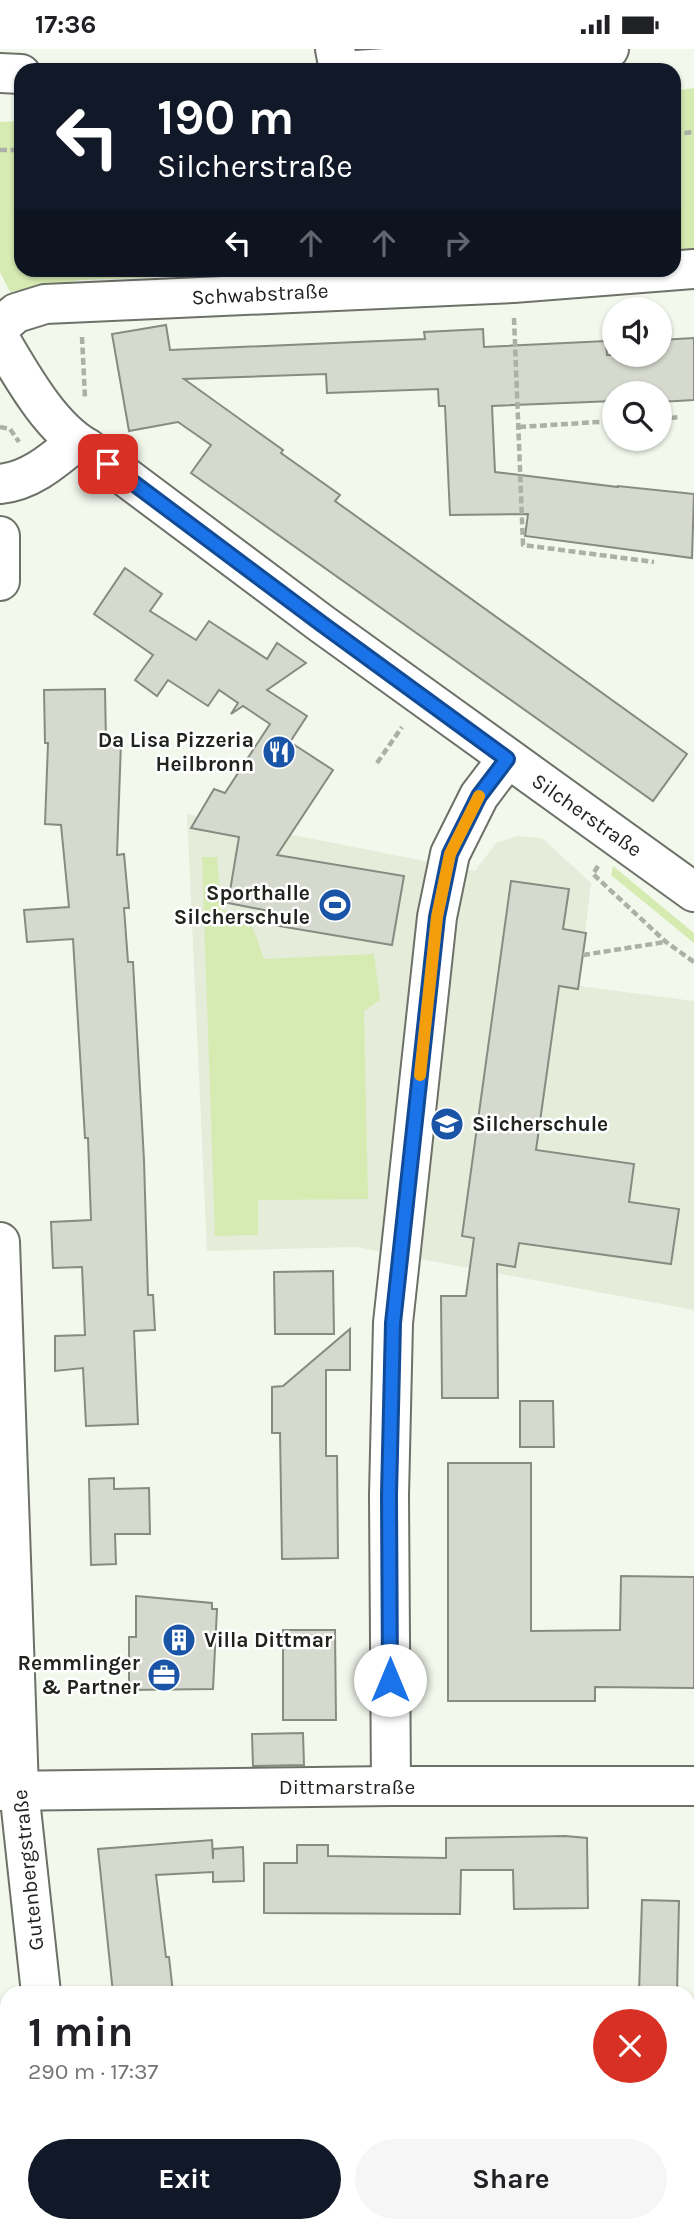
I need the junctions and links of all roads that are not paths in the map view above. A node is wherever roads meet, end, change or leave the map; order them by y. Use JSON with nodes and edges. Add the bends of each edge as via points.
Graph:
{"nodes":[{"id":1,"x":609,"y":49,"type":"edge"},
{"id":2,"x":456,"y":63,"type":"edge"},
{"id":3,"x":591,"y":277,"type":"edge"},
{"id":4,"x":0,"y":327,"type":"edge"},
{"id":5,"x":0,"y":339,"type":"edge"},
{"id":6,"x":81,"y":445,"type":"junction"},
{"id":7,"x":0,"y":484,"type":"edge"},
{"id":8,"x":0,"y":536,"type":"edge"},
{"id":9,"x":0,"y":581,"type":"edge"},
{"id":10,"x":507,"y":759,"type":"junction"},
{"id":11,"x":694,"y":892,"type":"edge"},
{"id":12,"x":0,"y":1242,"type":"edge"},
{"id":13,"x":391,"y":1786,"type":"junction"},
{"id":14,"x":694,"y":1786,"type":"edge"},
{"id":15,"x":10,"y":1790,"type":"edge"},
{"id":16,"x":40,"y":1986,"type":"edge"}],
"edges":[{"from":1,"to":2,"type":"street"},
{"from":3,"to":4,"type":"street","name":"Schwabstraße","via":[[45,304],[16,313]]},
{"from":5,"to":6,"type":"street","name":"Silcherstraße","via":[[35,397]]},
{"from":6,"to":7,"type":"street","via":[[41,470]]},
{"from":6,"to":10,"type":"street","name":"Silcherstraße"},
{"from":8,"to":9,"type":"street"},
{"from":10,"to":11,"type":"street","name":"Silcherstraße"},
{"from":10,"to":13,"type":"street","via":[[479,796],[450,854],[435,930],[393,1323]]},
{"from":12,"to":15,"type":"street","name":"Gutenbergstraße"},
{"from":13,"to":14,"type":"street","name":"Dittmarstraße"},
{"from":13,"to":15,"type":"street","name":"Dittmarstraße"},
{"from":15,"to":16,"type":"street","name":"Gutenbergstraße"}]}
